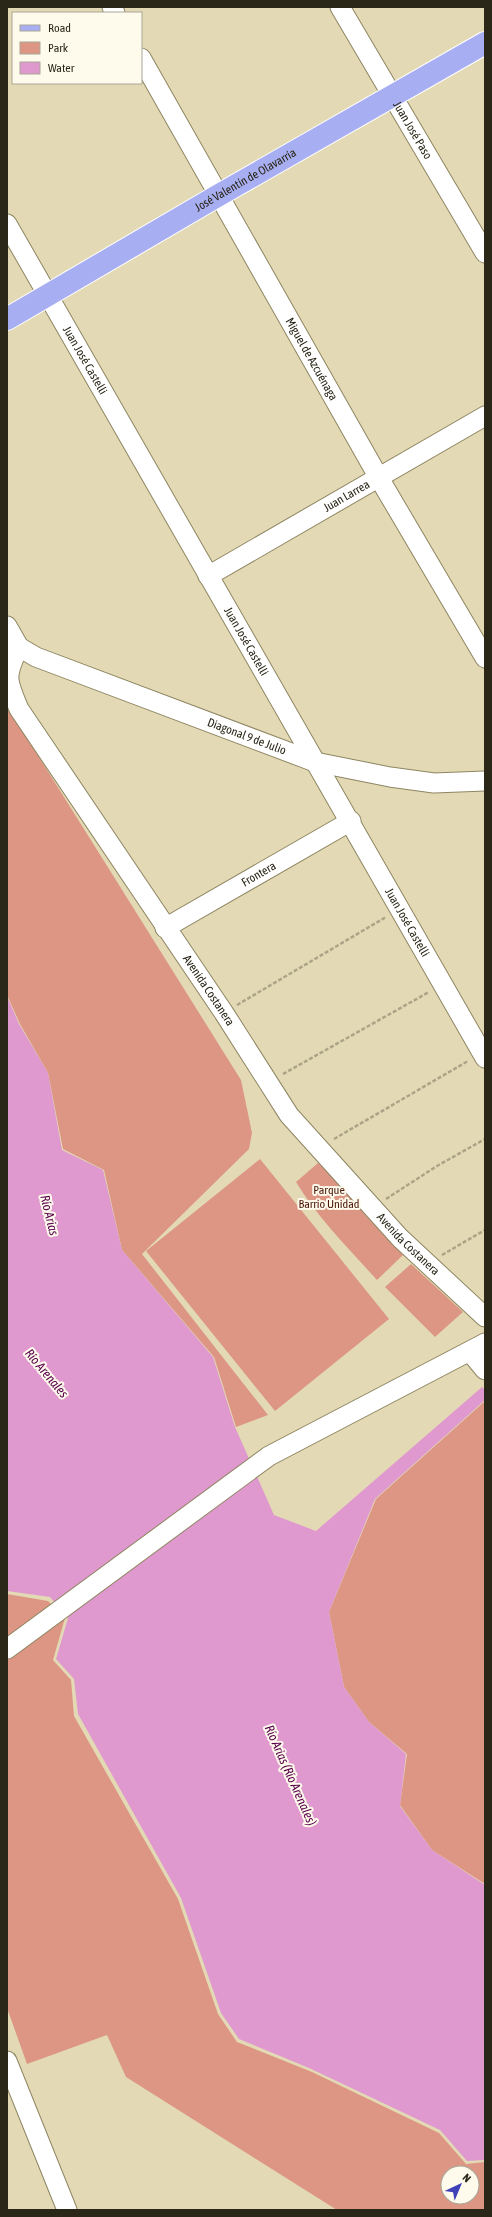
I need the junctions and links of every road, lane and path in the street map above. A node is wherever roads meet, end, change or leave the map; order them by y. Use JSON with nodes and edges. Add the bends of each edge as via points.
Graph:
{"nodes":[{"id":1,"x":340,"y":7,"type":"edge"},
{"id":2,"x":485,"y":43,"type":"edge"},
{"id":3,"x":142,"y":60,"type":"edge"},
{"id":4,"x":392,"y":96,"type":"junction"},
{"id":5,"x":219,"y":195,"type":"junction"},
{"id":6,"x":7,"y":224,"type":"edge"},
{"id":7,"x":485,"y":253,"type":"edge"},
{"id":8,"x":48,"y":294,"type":"junction"},
{"id":9,"x":7,"y":319,"type":"edge"},
{"id":10,"x":485,"y":416,"type":"edge"},
{"id":11,"x":379,"y":478,"type":"junction"},
{"id":12,"x":208,"y":576,"type":"junction"},
{"id":13,"x":7,"y":626,"type":"edge"},
{"id":14,"x":19,"y":647,"type":"junction"},
{"id":15,"x":485,"y":658,"type":"edge"},
{"id":16,"x":315,"y":762,"type":"junction"},
{"id":17,"x":485,"y":781,"type":"edge"},
{"id":18,"x":351,"y":821,"type":"junction"},
{"id":19,"x":400,"y":908,"type":"junction"},
{"id":20,"x":166,"y":928,"type":"junction"},
{"id":21,"x":443,"y":984,"type":"junction"},
{"id":22,"x":224,"y":1013,"type":"junction"},
{"id":23,"x":484,"y":1055,"type":"edge"},
{"id":24,"x":268,"y":1083,"type":"junction"},
{"id":25,"x":485,"y":1139,"type":"edge"},
{"id":26,"x":319,"y":1148,"type":"junction"},
{"id":27,"x":372,"y":1208,"type":"junction"},
{"id":28,"x":485,"y":1230,"type":"edge"},
{"id":29,"x":428,"y":1264,"type":"junction"},
{"id":30,"x":485,"y":1317,"type":"edge"},
{"id":31,"x":477,"y":1347,"type":"edge"},
{"id":32,"x":485,"y":1370,"type":"edge"},
{"id":33,"x":10,"y":1646,"type":"edge"},
{"id":34,"x":7,"y":2061,"type":"edge"},
{"id":35,"x":67,"y":2210,"type":"edge"}],
"edges":[{"from":1,"to":4,"type":"street","name":"Juan José Paso"},
{"from":2,"to":4,"type":"main road","name":"José Valentín de Olavarría"},
{"from":3,"to":5,"type":"street","name":"Miguel de Azcuénaga"},
{"from":4,"to":5,"type":"main road","name":"José Valentín de Olavarría"},
{"from":4,"to":7,"type":"street","name":"Juan José Paso"},
{"from":5,"to":8,"type":"main road","name":"José Valentín de Olavarría"},
{"from":5,"to":11,"type":"street","name":"Miguel de Azcuénaga"},
{"from":6,"to":8,"type":"street","name":"Juan José Castelli"},
{"from":8,"to":9,"type":"main road","name":"José Valentín de Olavarría"},
{"from":8,"to":12,"type":"street","name":"Juan José Castelli"},
{"from":10,"to":11,"type":"street","name":"Juan Larrea"},
{"from":11,"to":12,"type":"street","name":"Juan Larrea"},
{"from":11,"to":15,"type":"street","name":"Miguel de Azcuénaga"},
{"from":12,"to":16,"type":"street","name":"Juan José Castelli"},
{"from":13,"to":14,"type":"street"},
{"from":14,"to":16,"type":"street","name":"Diagonal 9 de Julio","via":[[36,657]]},
{"from":14,"to":20,"type":"street","name":"Avenida Costanera","via":[[7,677],[19,709]]},
{"from":16,"to":17,"type":"street","name":"Diagonal 9 de Julio","via":[[390,778],[434,783]]},
{"from":16,"to":18,"type":"street","name":"Juan José Castelli"},
{"from":18,"to":19,"type":"street","name":"Juan José Castelli"},
{"from":18,"to":20,"type":"street","name":"Frontera"},
{"from":19,"to":21,"type":"street","name":"Juan José Castelli"},
{"from":19,"to":22,"type":"path"},
{"from":20,"to":22,"type":"street","name":"Avenida Costanera"},
{"from":21,"to":23,"type":"street","name":"Juan José Castelli"},
{"from":21,"to":24,"type":"path"},
{"from":22,"to":24,"type":"street","name":"Avenida Costanera"},
{"from":23,"to":26,"type":"path"},
{"from":24,"to":26,"type":"street","name":"Avenida Costanera","via":[[289,1115]]},
{"from":25,"to":27,"type":"path"},
{"from":26,"to":27,"type":"street","name":"Avenida Costanera"},
{"from":27,"to":29,"type":"street","name":"Avenida Costanera"},
{"from":28,"to":29,"type":"path"},
{"from":29,"to":30,"type":"street","name":"Avenida Costanera"},
{"from":31,"to":32,"type":"street"},
{"from":31,"to":33,"type":"street","via":[[269,1456]]},
{"from":34,"to":35,"type":"street"}]}
